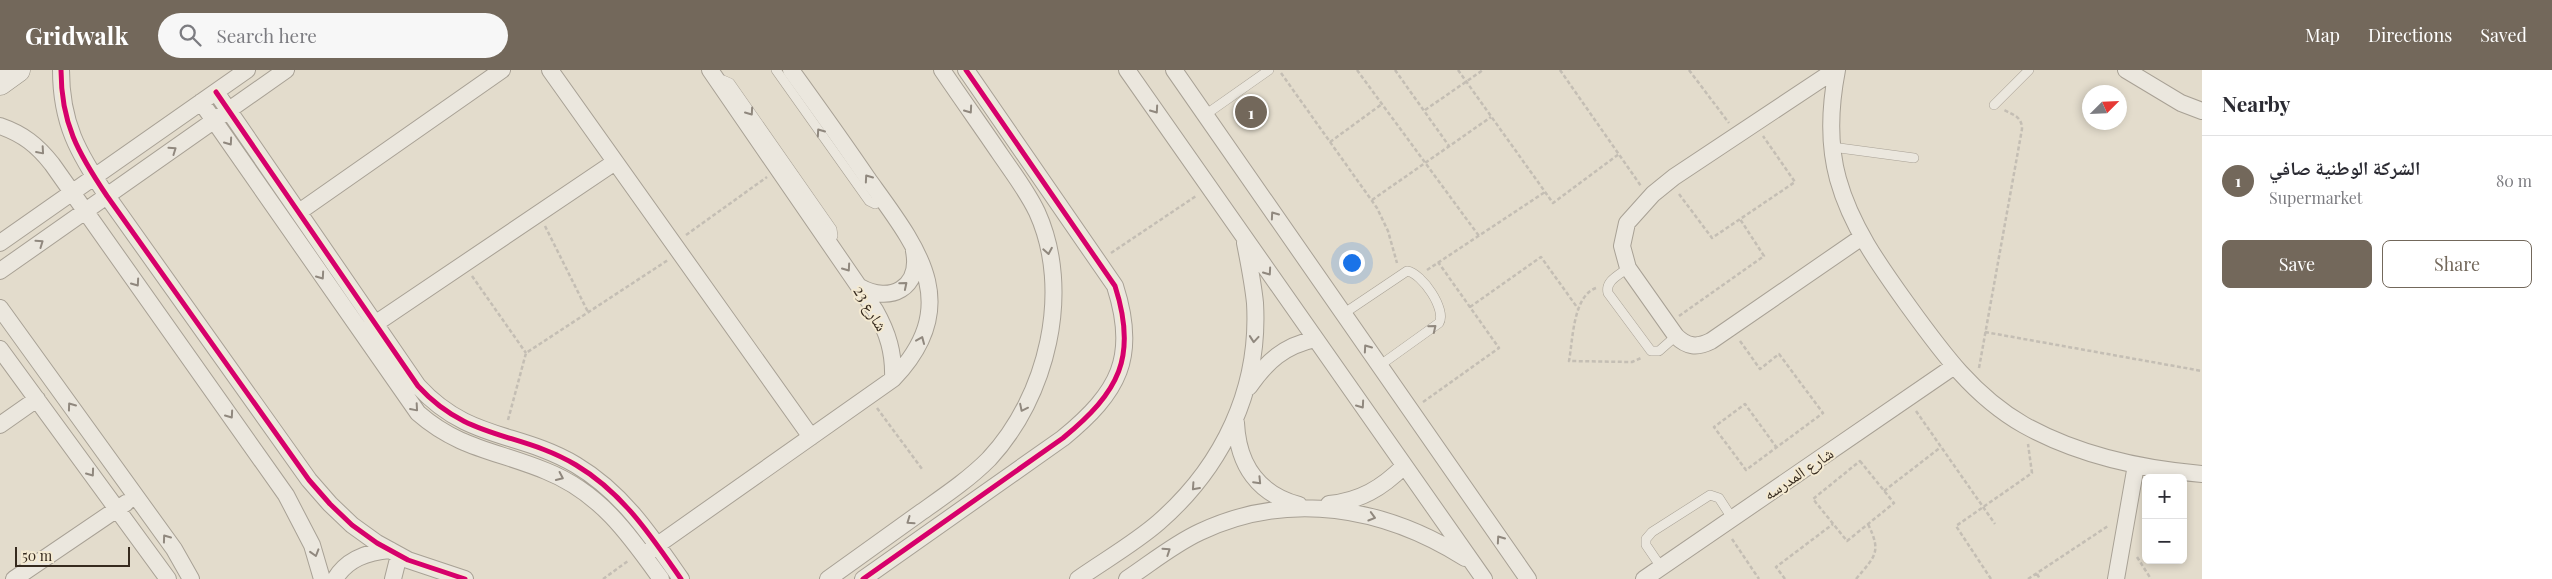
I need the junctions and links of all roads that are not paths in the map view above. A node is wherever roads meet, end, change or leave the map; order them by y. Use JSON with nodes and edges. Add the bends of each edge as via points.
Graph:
{"nodes":[{"id":1,"x":18,"y":70,"type":"edge"},
{"id":2,"x":61,"y":70,"type":"edge"},
{"id":3,"x":247,"y":70,"type":"edge"},
{"id":4,"x":286,"y":70,"type":"edge"},
{"id":5,"x":502,"y":70,"type":"edge"},
{"id":6,"x":550,"y":70,"type":"edge"},
{"id":7,"x":776,"y":70,"type":"edge"},
{"id":8,"x":791,"y":70,"type":"edge"},
{"id":9,"x":942,"y":70,"type":"edge"},
{"id":10,"x":966,"y":70,"type":"edge"},
{"id":11,"x":1174,"y":70,"type":"edge"},
{"id":12,"x":1269,"y":70,"type":"edge"},
{"id":13,"x":1836,"y":70,"type":"edge"},
{"id":14,"x":2030,"y":70,"type":"edge"},
{"id":15,"x":2126,"y":70,"type":"edge"},
{"id":16,"x":1132,"y":72,"type":"edge"},
{"id":17,"x":714,"y":76,"type":"edge"},
{"id":18,"x":0,"y":83,"type":"edge"},
{"id":19,"x":216,"y":92,"type":"junction"},
{"id":20,"x":201,"y":102,"type":"junction"},
{"id":21,"x":1994,"y":105,"type":"road end"},
{"id":22,"x":229,"y":110,"type":"junction"},
{"id":23,"x":2202,"y":111,"type":"edge"},
{"id":24,"x":1205,"y":115,"type":"junction"},
{"id":25,"x":214,"y":121,"type":"junction"},
{"id":26,"x":0,"y":126,"type":"edge"},
{"id":27,"x":1832,"y":147,"type":"junction"},
{"id":28,"x":1914,"y":158,"type":"dead end"},
{"id":29,"x":615,"y":162,"type":"junction"},
{"id":30,"x":94,"y":177,"type":"junction"},
{"id":31,"x":72,"y":193,"type":"junction"},
{"id":32,"x":108,"y":196,"type":"junction"},
{"id":33,"x":883,"y":200,"type":"junction"},
{"id":34,"x":85,"y":212,"type":"junction"},
{"id":35,"x":299,"y":212,"type":"junction"},
{"id":36,"x":908,"y":235,"type":"junction"},
{"id":37,"x":1862,"y":236,"type":"junction"},
{"id":38,"x":1245,"y":238,"type":"junction"},
{"id":39,"x":828,"y":242,"type":"junction"},
{"id":40,"x":0,"y":243,"type":"edge"},
{"id":41,"x":1628,"y":268,"type":"junction"},
{"id":42,"x":0,"y":271,"type":"edge"},
{"id":43,"x":860,"y":287,"type":"junction"},
{"id":44,"x":0,"y":308,"type":"edge"},
{"id":45,"x":1343,"y":314,"type":"junction"},
{"id":46,"x":376,"y":324,"type":"junction"},
{"id":47,"x":1672,"y":330,"type":"junction"},
{"id":48,"x":361,"y":334,"type":"junction"},
{"id":49,"x":1315,"y":339,"type":"junction"},
{"id":50,"x":0,"y":349,"type":"edge"},
{"id":51,"x":1379,"y":366,"type":"junction"},
{"id":52,"x":1953,"y":367,"type":"junction"},
{"id":53,"x":893,"y":379,"type":"junction"},
{"id":54,"x":1245,"y":392,"type":"junction"},
{"id":55,"x":37,"y":399,"type":"junction"},
{"id":56,"x":1236,"y":421,"type":"junction"},
{"id":57,"x":0,"y":425,"type":"edge"},
{"id":58,"x":811,"y":436,"type":"junction"},
{"id":59,"x":2136,"y":465,"type":"junction"},
{"id":60,"x":1404,"y":466,"type":"junction"},
{"id":61,"x":2202,"y":474,"type":"edge"},
{"id":62,"x":136,"y":496,"type":"junction"},
{"id":63,"x":1307,"y":507,"type":"junction"},
{"id":64,"x":117,"y":509,"type":"junction"},
{"id":65,"x":1727,"y":522,"type":"junction"},
{"id":66,"x":657,"y":545,"type":"junction"},
{"id":67,"x":395,"y":553,"type":"junction"},
{"id":68,"x":643,"y":553,"type":"junction"},
{"id":69,"x":1472,"y":562,"type":"junction"},
{"id":70,"x":1661,"y":567,"type":"junction"},
{"id":71,"x":14,"y":579,"type":"edge"},
{"id":72,"x":168,"y":579,"type":"edge"},
{"id":73,"x":191,"y":579,"type":"edge"},
{"id":74,"x":322,"y":579,"type":"edge"},
{"id":75,"x":334,"y":579,"type":"edge"},
{"id":76,"x":393,"y":579,"type":"edge"},
{"id":77,"x":465,"y":579,"type":"edge"},
{"id":78,"x":661,"y":579,"type":"edge"},
{"id":79,"x":681,"y":579,"type":"edge"},
{"id":80,"x":828,"y":579,"type":"edge"},
{"id":81,"x":863,"y":579,"type":"edge"},
{"id":82,"x":1078,"y":579,"type":"edge"},
{"id":83,"x":1127,"y":579,"type":"edge"},
{"id":84,"x":1484,"y":579,"type":"edge"},
{"id":85,"x":1528,"y":579,"type":"edge"},
{"id":86,"x":1644,"y":579,"type":"edge"},
{"id":87,"x":2116,"y":579,"type":"edge"}],
"edges":[{"from":1,"to":18,"type":"street"},
{"from":2,"to":30,"type":"street","via":[[66,122],[76,148]]},
{"from":3,"to":19,"type":"street"},
{"from":4,"to":22,"type":"street"},
{"from":5,"to":35,"type":"street"},
{"from":6,"to":29,"type":"street"},
{"from":33,"to":7,"type":"lane","one_way":true,"via":[[875,204],[870,201]]},
{"from":33,"to":8,"type":"street","one_way":true},
{"from":9,"to":80,"type":"street","one_way":true,"via":[[1037,212],[1047,242],[1052,274],[1049,338],[1041,369],[1019,416],[989,458],[965,481]]},
{"from":10,"to":81,"type":"street","via":[[1115,286],[1124,314],[1126,343],[1119,372],[1105,398],[1085,420]]},
{"from":11,"to":24,"type":"street"},
{"from":12,"to":24,"type":"lane"},
{"from":13,"to":27,"type":"street"},
{"from":13,"to":41,"type":"street","via":[[1737,133],[1649,198],[1634,213],[1623,234],[1623,257]]},
{"from":14,"to":21,"type":"lane"},
{"from":15,"to":23,"type":"street","via":[[2181,103]]},
{"from":16,"to":38,"type":"street","one_way":true},
{"from":17,"to":39,"type":"street","name":"شارع 23"},
{"from":17,"to":39,"type":"lane","one_way":true,"via":[[730,83],[832,229],[833,236]]},
{"from":19,"to":20,"type":"street"},
{"from":19,"to":22,"type":"street"},
{"from":20,"to":25,"type":"street"},
{"from":20,"to":30,"type":"street"},
{"from":22,"to":25,"type":"street"},
{"from":22,"to":35,"type":"street"},
{"from":45,"to":24,"type":"street","one_way":true},
{"from":32,"to":25,"type":"street","one_way":true},
{"from":25,"to":48,"type":"street","one_way":true},
{"from":26,"to":31,"type":"street","one_way":true,"via":[[16,131],[36,144]]},
{"from":27,"to":28,"type":"lane"},
{"from":27,"to":37,"type":"street","via":[[1838,178]]},
{"from":29,"to":46,"type":"street"},
{"from":29,"to":58,"type":"street"},
{"from":30,"to":31,"type":"street"},
{"from":30,"to":32,"type":"street"},
{"from":31,"to":34,"type":"street"},
{"from":31,"to":40,"type":"street"},
{"from":32,"to":34,"type":"street"},
{"from":32,"to":67,"type":"street","via":[[309,480],[352,525]]},
{"from":33,"to":36,"type":"street"},
{"from":42,"to":34,"type":"street","one_way":true},
{"from":34,"to":74,"type":"street","one_way":true,"via":[[286,495],[312,545]]},
{"from":35,"to":46,"type":"street"},
{"from":43,"to":36,"type":"street","one_way":true,"via":[[873,294],[887,295],[906,284],[916,265]]},
{"from":53,"to":36,"type":"street","one_way":true,"via":[[914,354],[929,316],[930,291],[925,267]]},
{"from":37,"to":47,"type":"street","via":[[1711,341],[1696,346],[1682,342]]},
{"from":37,"to":52,"type":"street","via":[[1879,265]]},
{"from":38,"to":49,"type":"street","one_way":true},
{"from":38,"to":54,"type":"street","one_way":true,"via":[[1255,325],[1252,363]]},
{"from":39,"to":43,"type":"street","name":"شارع 23","one_way":true},
{"from":41,"to":47,"type":"street"},
{"from":41,"to":47,"type":"lane","via":[[1609,282],[1607,288],[1614,301],[1654,352],[1659,351]]},
{"from":43,"to":53,"type":"street","name":"شارع 23","via":[[885,328],[893,360]]},
{"from":62,"to":44,"type":"street","one_way":true},
{"from":51,"to":45,"type":"street","one_way":true},
{"from":51,"to":45,"type":"lane","one_way":true,"via":[[1442,319],[1441,310],[1418,276],[1407,271],[1400,274]]},
{"from":46,"to":48,"type":"street"},
{"from":46,"to":66,"type":"street","via":[[432,401],[465,424],[551,453],[598,479],[637,517]]},
{"from":48,"to":68,"type":"street","one_way":true,"via":[[404,396],[435,428],[454,440],[546,470],[568,481],[608,510]]},
{"from":49,"to":54,"type":"street","via":[[1292,346],[1271,359]]},
{"from":49,"to":60,"type":"street","one_way":true},
{"from":50,"to":55,"type":"street"},
{"from":85,"to":51,"type":"street","one_way":true},
{"from":52,"to":59,"type":"street","via":[[1999,409],[2025,426],[2080,449]]},
{"from":52,"to":65,"type":"street","name":"شارع المدرسه"},
{"from":53,"to":58,"type":"street"},
{"from":54,"to":56,"type":"street"},
{"from":55,"to":57,"type":"street"},
{"from":55,"to":64,"type":"street","one_way":true},
{"from":56,"to":63,"type":"street","one_way":true,"via":[[1243,461],[1254,478],[1287,502]]},
{"from":56,"to":82,"type":"street","one_way":true,"via":[[1216,458],[1180,503],[1158,523]]},
{"from":58,"to":66,"type":"street"},
{"from":59,"to":61,"type":"street"},
{"from":59,"to":87,"type":"street"},
{"from":60,"to":63,"type":"street","via":[[1383,485],[1357,499]]},
{"from":60,"to":69,"type":"street"},
{"from":62,"to":64,"type":"street"},
{"from":73,"to":62,"type":"street","one_way":true},
{"from":63,"to":69,"type":"street","one_way":true,"via":[[1365,515],[1394,523],[1438,542]]},
{"from":83,"to":63,"type":"street","one_way":true,"via":[[1173,547],[1208,528],[1252,514]]},
{"from":64,"to":71,"type":"street"},
{"from":64,"to":72,"type":"street"},
{"from":65,"to":70,"type":"street","name":"شارع المدرسه"},
{"from":65,"to":70,"type":"lane","via":[[1719,498],[1710,495],[1652,532],[1646,539],[1646,545]]},
{"from":66,"to":68,"type":"street"},
{"from":66,"to":79,"type":"street"},
{"from":67,"to":75,"type":"street","via":[[376,551],[361,556]]},
{"from":67,"to":76,"type":"street"},
{"from":67,"to":77,"type":"street"},
{"from":68,"to":78,"type":"street"},
{"from":69,"to":84,"type":"street"},
{"from":70,"to":86,"type":"street","name":"شارع المدرسه"}]}
